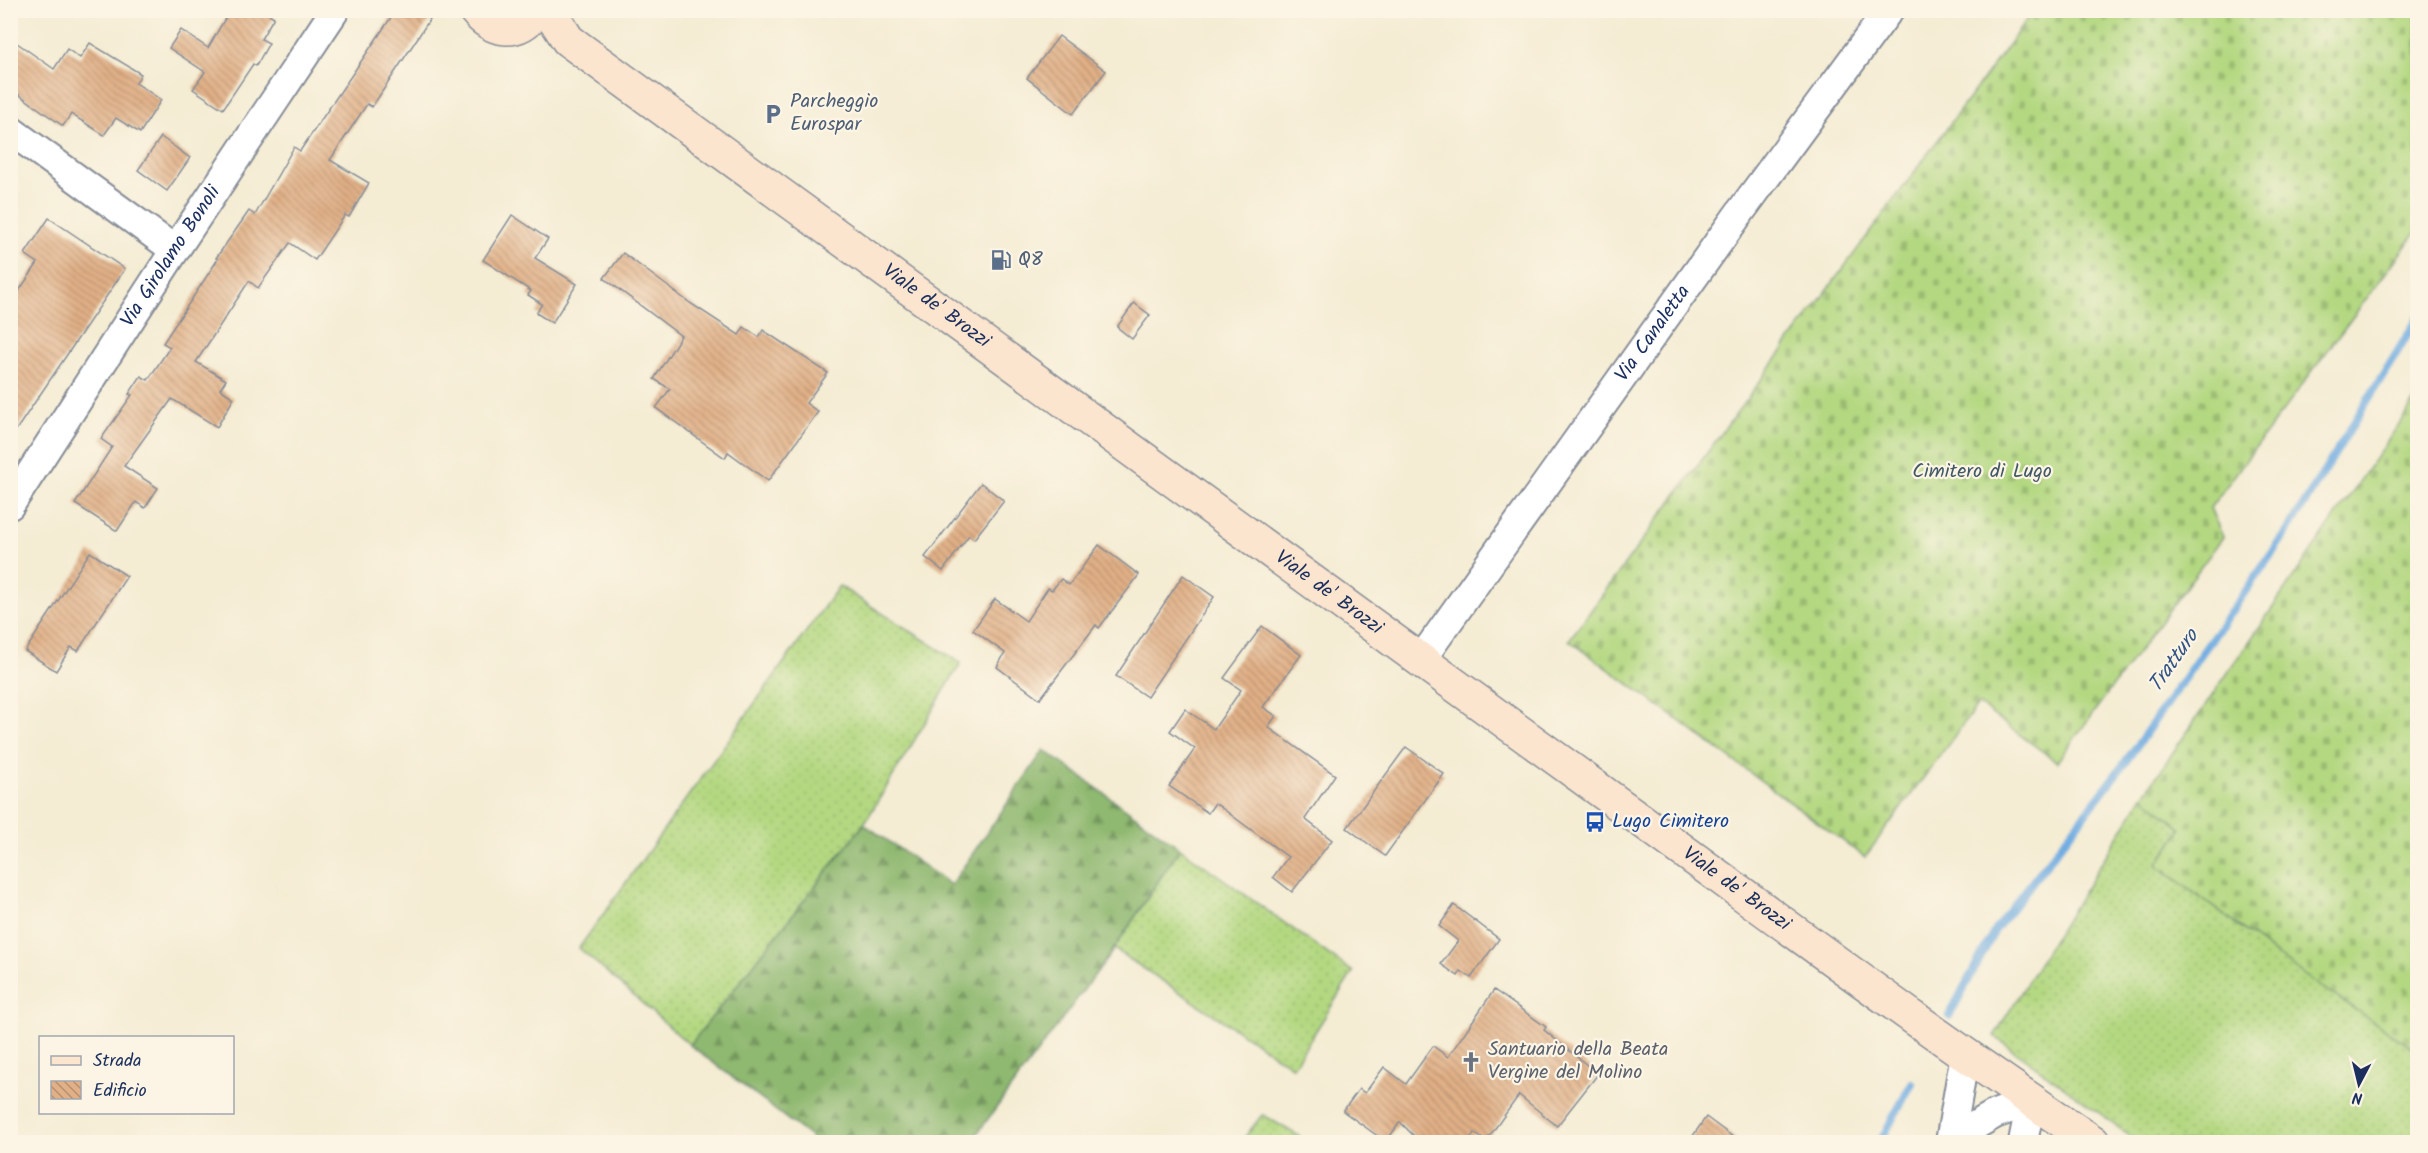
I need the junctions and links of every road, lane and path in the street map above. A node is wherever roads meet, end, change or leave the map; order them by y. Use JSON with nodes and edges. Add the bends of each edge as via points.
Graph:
{"nodes":[{"id":1,"x":335,"y":10,"type":"edge"},
{"id":2,"x":475,"y":10,"type":"edge"},
{"id":3,"x":549,"y":10,"type":"edge"},
{"id":4,"x":1889,"y":10,"type":"edge"},
{"id":5,"x":524,"y":20,"type":"edge"},
{"id":6,"x":568,"y":40,"type":"junction"},
{"id":7,"x":10,"y":130,"type":"edge"},
{"id":8,"x":176,"y":250,"type":"junction"},
{"id":9,"x":10,"y":505,"type":"edge"},
{"id":10,"x":1420,"y":661,"type":"junction"},
{"id":11,"x":1965,"y":1054,"type":"junction"},
{"id":12,"x":2031,"y":1101,"type":"junction"},
{"id":13,"x":1951,"y":1141,"type":"edge"},
{"id":14,"x":2024,"y":1143,"type":"edge"},
{"id":15,"x":2093,"y":1143,"type":"edge"}],
"edges":[{"from":1,"to":8,"type":"street","name":"Via Girolamo Bonoli"},
{"from":2,"to":5,"type":"street","name":"Viale de' Brozzi","via":[[491,26],[502,29]]},
{"from":3,"to":6,"type":"street","name":"Viale de' Brozzi"},
{"from":4,"to":10,"type":"street","name":"Via Canaletta","via":[[1738,214]]},
{"from":5,"to":6,"type":"street","name":"Viale de' Brozzi"},
{"from":6,"to":10,"type":"street","name":"Viale de' Brozzi","via":[[811,213]]},
{"from":7,"to":8,"type":"street"},
{"from":8,"to":9,"type":"street","name":"Via Girolamo Bonoli"},
{"from":10,"to":11,"type":"street","name":"Viale de' Brozzi"},
{"from":11,"to":12,"type":"street","name":"Viale de' Brozzi"},
{"from":11,"to":13,"type":"street"},
{"from":12,"to":13,"type":"street","via":[[1995,1114]]},
{"from":12,"to":14,"type":"street"},
{"from":12,"to":15,"type":"street","name":"Viale de' Brozzi"}]}
